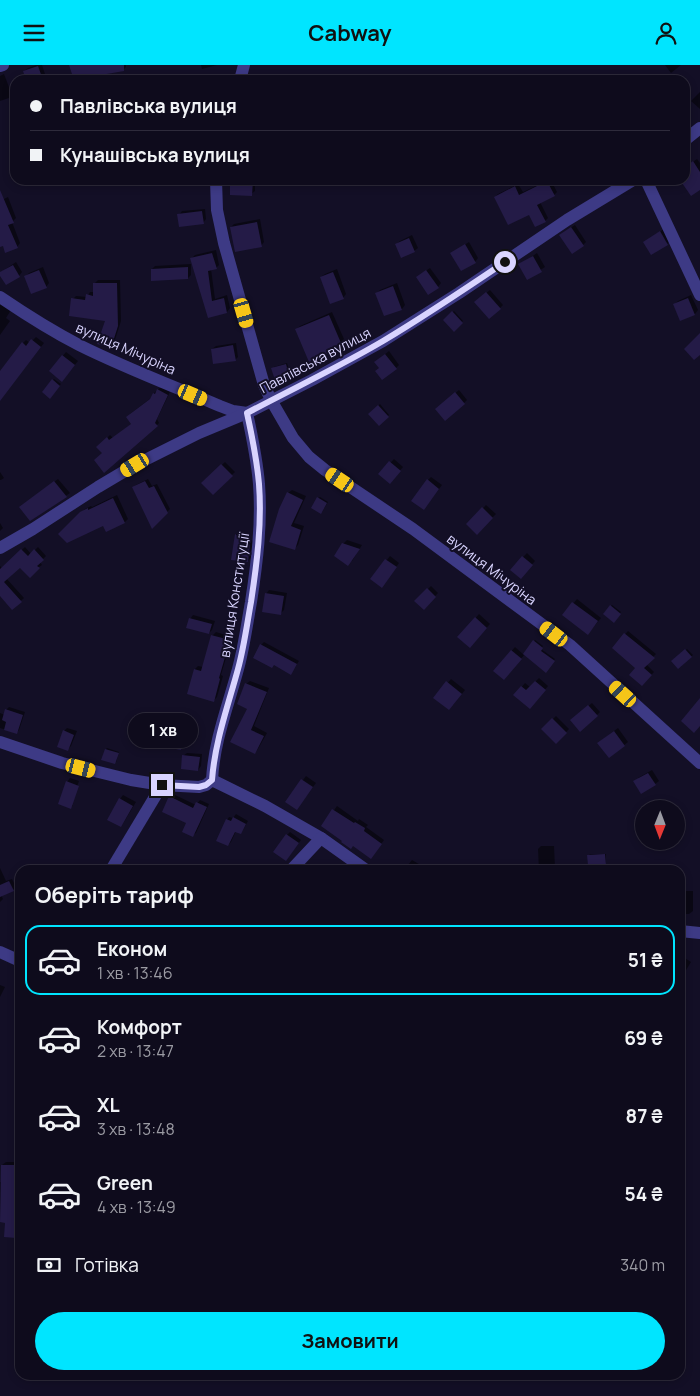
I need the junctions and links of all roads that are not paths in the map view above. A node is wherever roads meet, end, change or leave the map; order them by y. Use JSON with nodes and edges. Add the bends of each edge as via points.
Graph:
{"nodes":[{"id":1,"x":700,"y":128,"type":"edge"},
{"id":2,"x":690,"y":136,"type":"edge"},
{"id":3,"x":216,"y":185,"type":"edge"},
{"id":4,"x":625,"y":185,"type":"edge"},
{"id":5,"x":648,"y":185,"type":"edge"},
{"id":6,"x":700,"y":295,"type":"edge"},
{"id":7,"x":0,"y":297,"type":"edge"},
{"id":8,"x":270,"y":400,"type":"junction"},
{"id":9,"x":247,"y":413,"type":"junction"},
{"id":10,"x":0,"y":548,"type":"edge"},
{"id":11,"x":0,"y":743,"type":"edge"},
{"id":12,"x":700,"y":763,"type":"edge"},
{"id":13,"x":212,"y":780,"type":"junction"},
{"id":14,"x":162,"y":785,"type":"junction"},
{"id":15,"x":321,"y":838,"type":"junction"},
{"id":16,"x":114,"y":865,"type":"edge"},
{"id":17,"x":296,"y":865,"type":"edge"},
{"id":18,"x":359,"y":865,"type":"edge"},
{"id":19,"x":685,"y":932,"type":"edge"},
{"id":20,"x":700,"y":933,"type":"edge"},
{"id":21,"x":0,"y":952,"type":"edge"},
{"id":22,"x":15,"y":959,"type":"edge"}],
"edges":[{"from":1,"to":2,"type":"street"},
{"from":3,"to":8,"type":"street","via":[[217,210],[224,243]]},
{"from":4,"to":8,"type":"street","name":"Павлівська вулиця","via":[[383,341]]},
{"from":5,"to":6,"type":"street"},
{"from":7,"to":9,"type":"street","name":"вулиця Мічуріна","via":[[42,325],[116,363],[233,411]]},
{"from":8,"to":9,"type":"street","name":"Павлівська вулиця"},
{"from":8,"to":12,"type":"street","name":"вулиця Мічуріна","via":[[309,457],[570,645]]},
{"from":9,"to":10,"type":"street","name":"Павлівська вулиця","via":[[135,465]]},
{"from":9,"to":13,"type":"street","name":"вулиця Конституції","via":[[259,484],[258,555],[246,629],[218,737]]},
{"from":11,"to":14,"type":"street","via":[[62,763]]},
{"from":13,"to":14,"type":"street","via":[[199,787]]},
{"from":13,"to":15,"type":"street"},
{"from":14,"to":16,"type":"street"},
{"from":15,"to":17,"type":"street"},
{"from":15,"to":18,"type":"street"},
{"from":19,"to":20,"type":"street"},
{"from":21,"to":22,"type":"street"}]}
